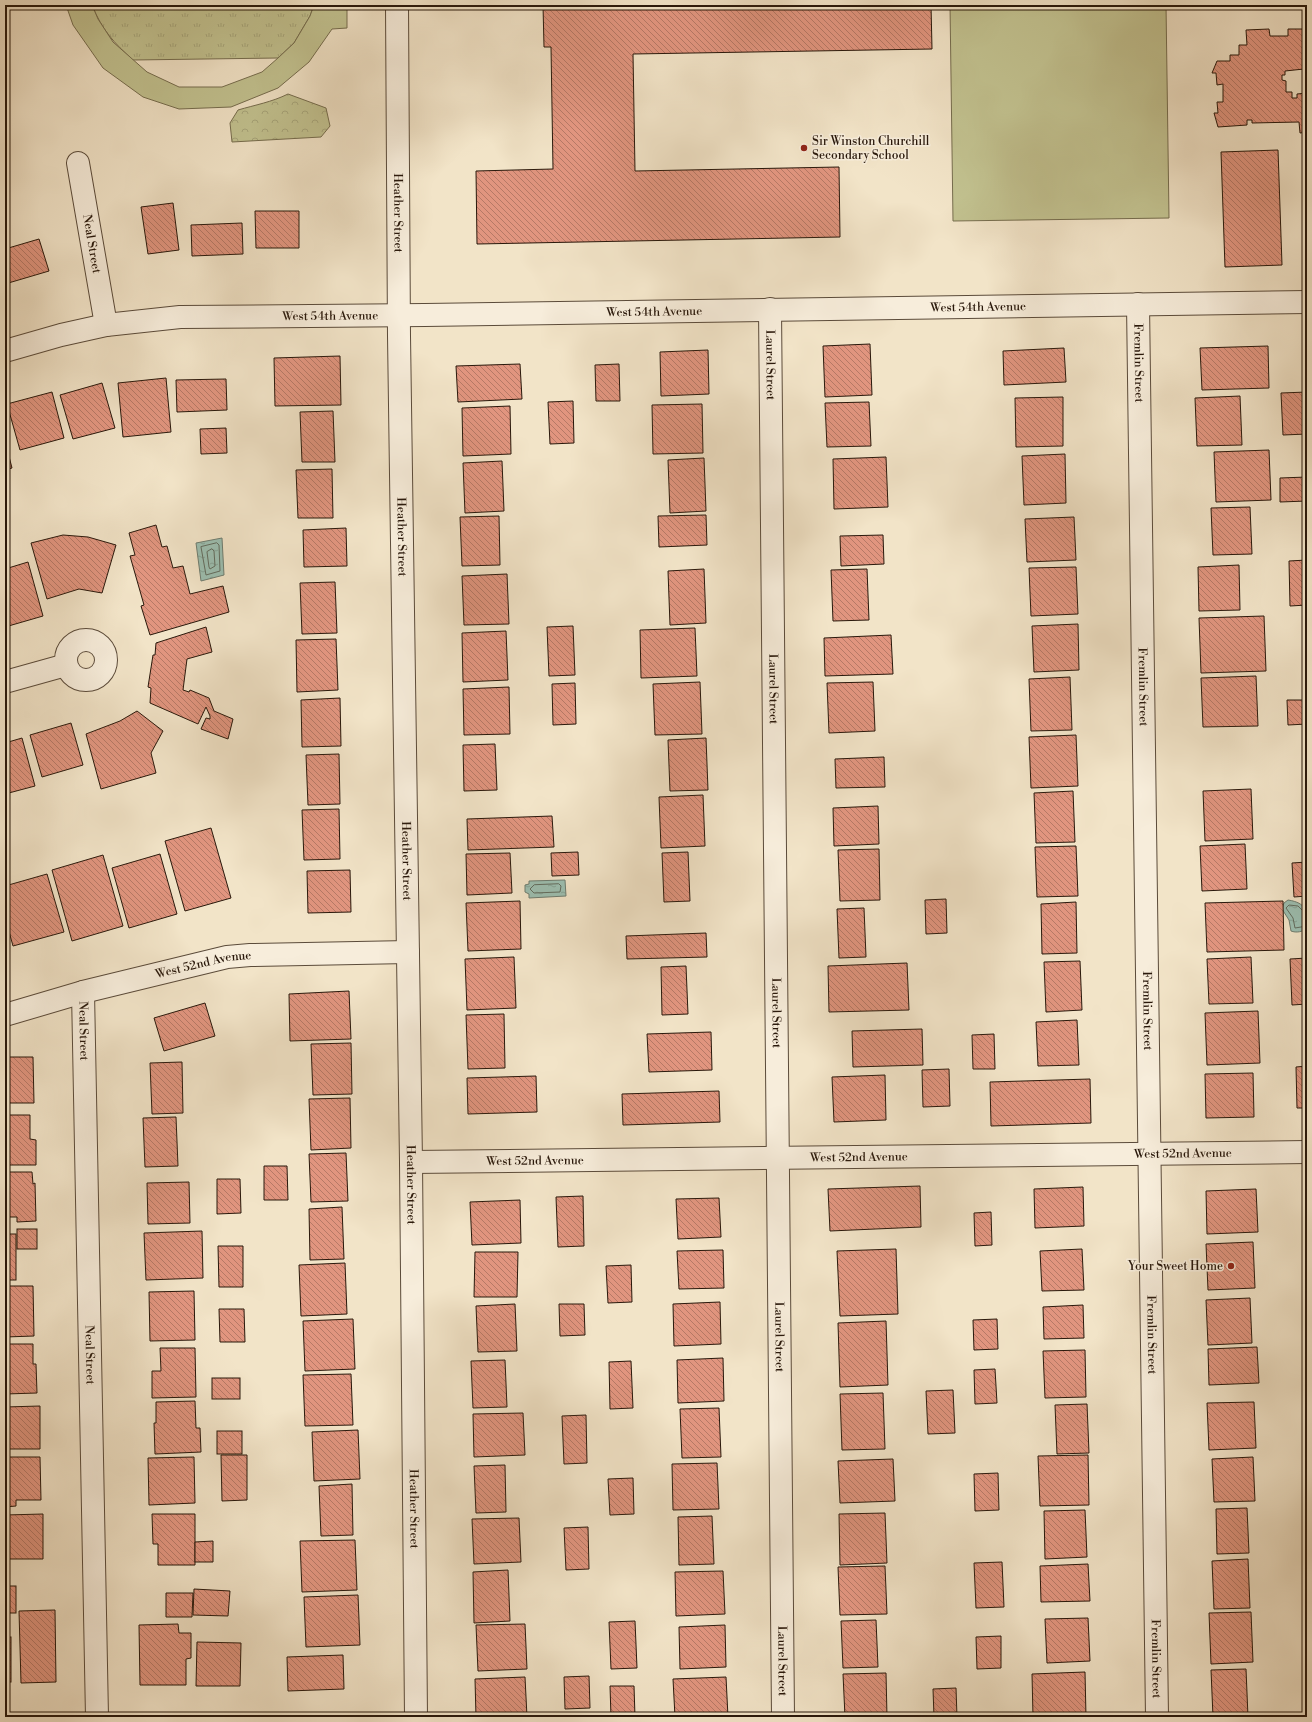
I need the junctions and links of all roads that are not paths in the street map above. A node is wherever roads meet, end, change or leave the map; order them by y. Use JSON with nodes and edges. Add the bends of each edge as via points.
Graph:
{"nodes":[{"id":1,"x":397,"y":5,"type":"edge"},
{"id":2,"x":78,"y":163,"type":"dead end"},
{"id":3,"x":1307,"y":302,"type":"edge"},
{"id":4,"x":1138,"y":304,"type":"junction"},
{"id":5,"x":770,"y":310,"type":"junction"},
{"id":6,"x":400,"y":315,"type":"junction"},
{"id":7,"x":106,"y":325,"type":"junction"},
{"id":8,"x":5,"y":351,"type":"edge"},
{"id":9,"x":66,"y":665,"type":"dead end"},
{"id":10,"x":5,"y":682,"type":"edge"},
{"id":11,"x":408,"y":952,"type":"junction"},
{"id":12,"x":83,"y":992,"type":"junction"},
{"id":13,"x":5,"y":1015,"type":"edge"},
{"id":14,"x":1307,"y":1152,"type":"edge"},
{"id":15,"x":1149,"y":1154,"type":"junction"},
{"id":16,"x":777,"y":1158,"type":"junction"},
{"id":17,"x":411,"y":1162,"type":"junction"},
{"id":18,"x":97,"y":1717,"type":"edge"},
{"id":19,"x":416,"y":1717,"type":"edge"},
{"id":20,"x":783,"y":1717,"type":"edge"},
{"id":21,"x":1157,"y":1717,"type":"edge"}],
"edges":[{"from":1,"to":6,"type":"street","name":"Heather Street"},
{"from":2,"to":7,"type":"street","name":"Neal Street"},
{"from":3,"to":4,"type":"street","name":"West 54th Avenue"},
{"from":4,"to":5,"type":"street","name":"West 54th Avenue"},
{"from":4,"to":15,"type":"street","name":"Fremlin Street"},
{"from":5,"to":6,"type":"street","name":"West 54th Avenue"},
{"from":5,"to":16,"type":"street","name":"Laurel Street"},
{"from":6,"to":7,"type":"street","name":"West 54th Avenue","via":[[180,317]]},
{"from":6,"to":11,"type":"street","name":"Heather Street"},
{"from":7,"to":8,"type":"street","name":"West 54th Avenue"},
{"from":9,"to":10,"type":"street"},
{"from":11,"to":12,"type":"street","name":"West 52nd Avenue","via":[[227,956]]},
{"from":11,"to":17,"type":"street","name":"Heather Street"},
{"from":12,"to":13,"type":"street","name":"West 52nd Avenue"},
{"from":12,"to":18,"type":"street","name":"Neal Street"},
{"from":14,"to":15,"type":"street","name":"West 52nd Avenue"},
{"from":15,"to":16,"type":"street","name":"West 52nd Avenue"},
{"from":15,"to":21,"type":"street","name":"Fremlin Street"},
{"from":16,"to":17,"type":"street","name":"West 52nd Avenue"},
{"from":16,"to":20,"type":"street","name":"Laurel Street"},
{"from":17,"to":19,"type":"street","name":"Heather Street"}]}
